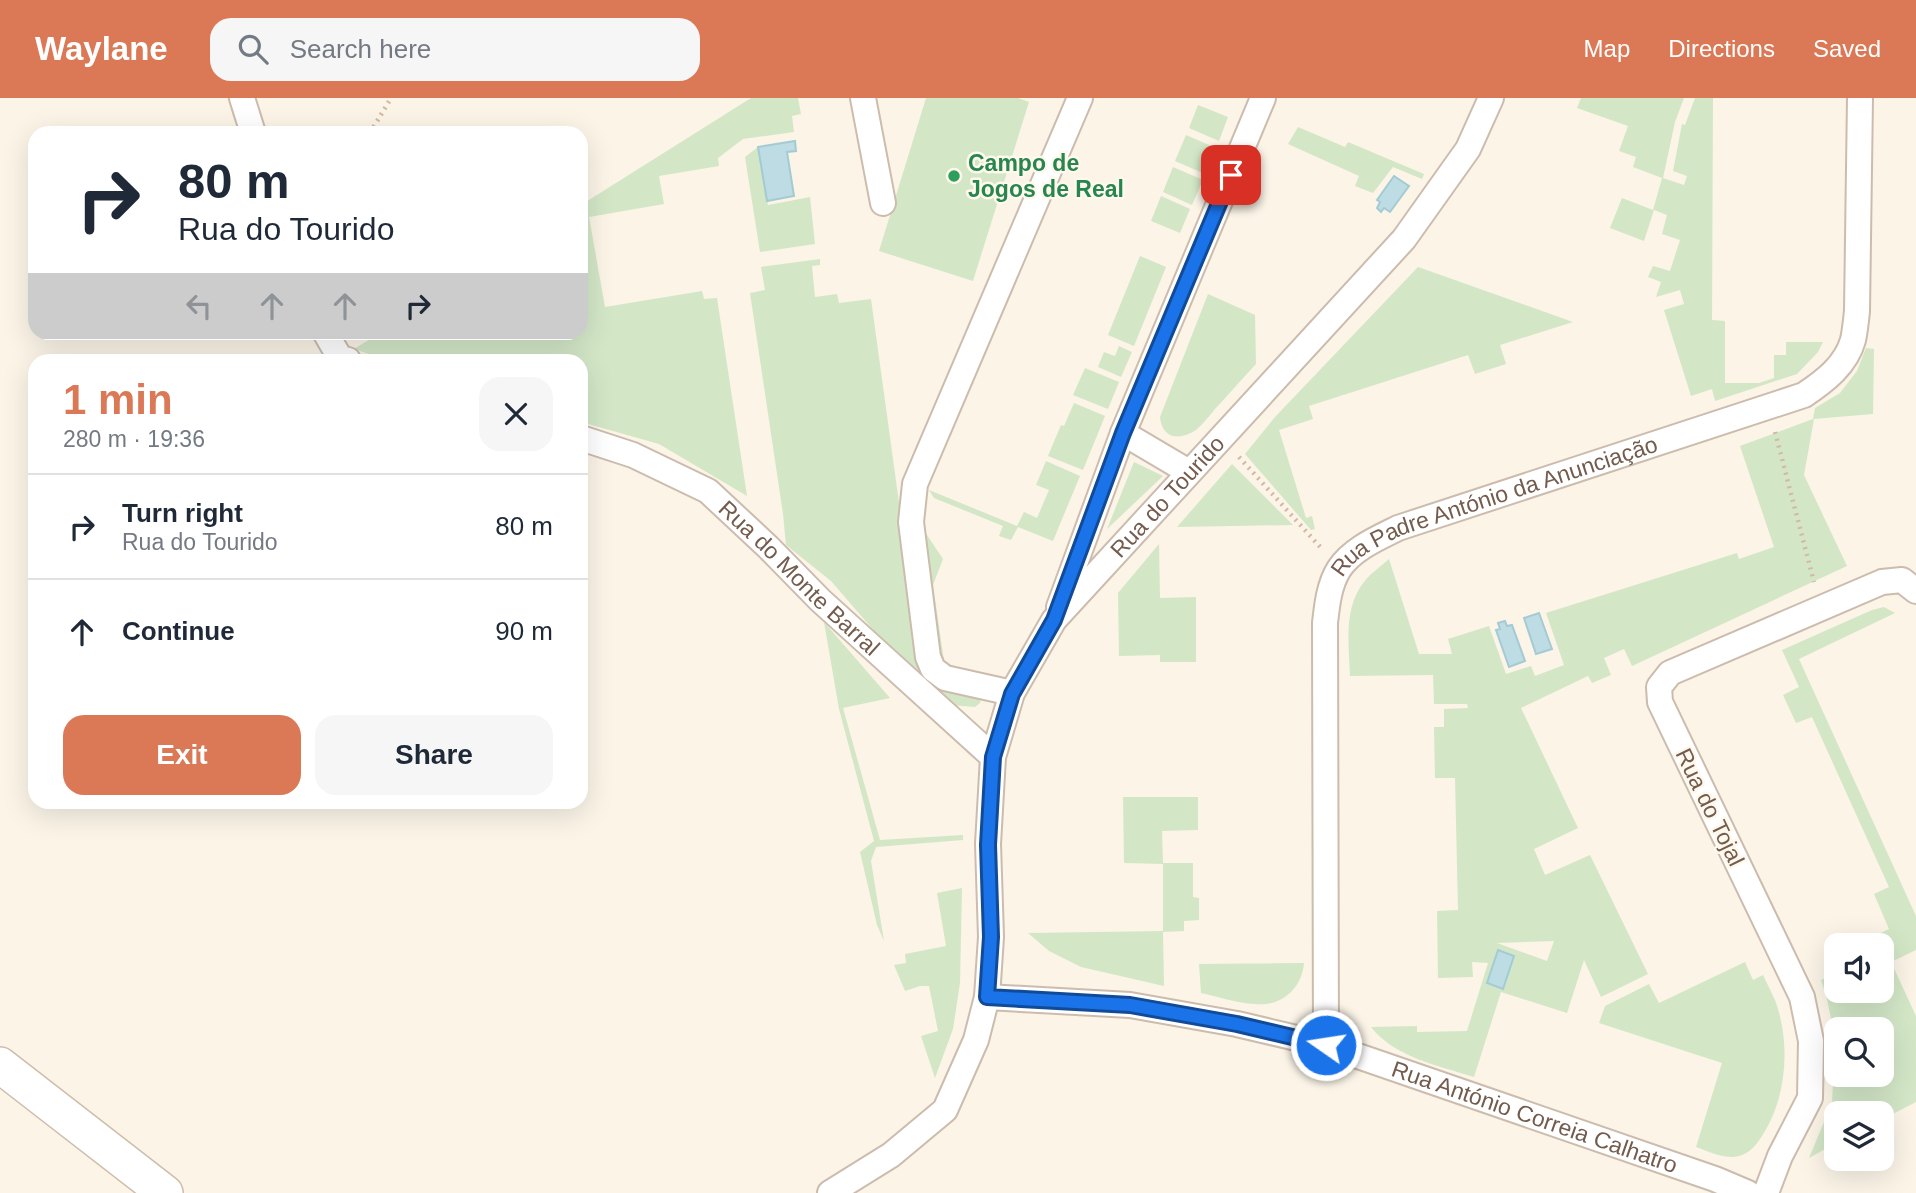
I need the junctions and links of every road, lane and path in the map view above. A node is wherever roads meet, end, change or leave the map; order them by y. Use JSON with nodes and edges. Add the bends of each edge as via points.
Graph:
{"nodes":[{"id":1,"x":242,"y":98,"type":"edge"},
{"id":2,"x":391,"y":98,"type":"edge"},
{"id":3,"x":1080,"y":98,"type":"edge"},
{"id":4,"x":1263,"y":98,"type":"edge"},
{"id":5,"x":1490,"y":98,"type":"edge"},
{"id":6,"x":1860,"y":98,"type":"edge"},
{"id":7,"x":864,"y":99,"type":"edge"},
{"id":8,"x":251,"y":126,"type":"edge"},
{"id":9,"x":374,"y":126,"type":"edge"},
{"id":10,"x":883,"y":203,"type":"dead end"},
{"id":11,"x":1768,"y":407,"type":"junction"},
{"id":12,"x":1123,"y":433,"type":"junction"},
{"id":13,"x":588,"y":440,"type":"edge"},
{"id":14,"x":1243,"y":460,"type":"dead end"},
{"id":15,"x":1189,"y":472,"type":"junction"},
{"id":16,"x":1304,"y":530,"type":"dead end"},
{"id":17,"x":1916,"y":591,"type":"edge"},
{"id":18,"x":1821,"y":608,"type":"junction"},
{"id":19,"x":1054,"y":620,"type":"junction"},
{"id":20,"x":1012,"y":694,"type":"junction"},
{"id":21,"x":993,"y":757,"type":"junction"},
{"id":22,"x":987,"y":997,"type":"junction"},
{"id":23,"x":1326,"y":1045,"type":"junction"},
{"id":24,"x":0,"y":1065,"type":"edge"},
{"id":25,"x":164,"y":1193,"type":"edge"},
{"id":26,"x":830,"y":1193,"type":"edge"},
{"id":27,"x":1748,"y":1193,"type":"edge"},
{"id":28,"x":1766,"y":1193,"type":"edge"}],
"edges":[{"from":1,"to":8,"type":"street"},
{"from":2,"to":9,"type":"path"},
{"from":3,"to":20,"type":"street","via":[[915,484],[911,522],[933,669],[945,678]]},
{"from":4,"to":12,"type":"street"},
{"from":5,"to":15,"type":"street","name":"Rua do Tourido","via":[[1468,149],[1404,239]]},
{"from":6,"to":11,"type":"street","name":"Rua Padre António da Anunciação","via":[[1853,342],[1827,380],[1804,395]]},
{"from":7,"to":10,"type":"street"},
{"from":11,"to":18,"type":"path"},
{"from":11,"to":23,"type":"street","name":"Rua Padre António da Anunciação","via":[[1398,528],[1360,548],[1339,569],[1325,623]]},
{"from":12,"to":15,"type":"street"},
{"from":12,"to":19,"type":"street"},
{"from":13,"to":21,"type":"street","name":"Rua do Monte Barral","via":[[633,455],[708,491]]},
{"from":14,"to":16,"type":"path"},
{"from":15,"to":19,"type":"street","name":"Rua do Tourido"},
{"from":17,"to":18,"type":"street","name":"Rua do Tojal","via":[[1902,580],[1882,582]]},
{"from":18,"to":28,"type":"street","name":"Rua do Tojal","via":[[1670,673],[1659,687],[1660,702],[1802,998],[1811,1041],[1810,1098]]},
{"from":19,"to":20,"type":"street","name":"Rua do Tourido"},
{"from":20,"to":21,"type":"street","name":"Rua do Tourido"},
{"from":21,"to":22,"type":"street","name":"Rua do Tourido"},
{"from":22,"to":23,"type":"street","name":"Rua António Correia Calhatro","via":[[1130,1005]]},
{"from":22,"to":26,"type":"street","name":"Rua do Tourido","via":[[976,1040],[944,1110],[891,1156]]},
{"from":23,"to":27,"type":"street","name":"Rua António Correia Calhatro"},
{"from":24,"to":25,"type":"street"}]}
